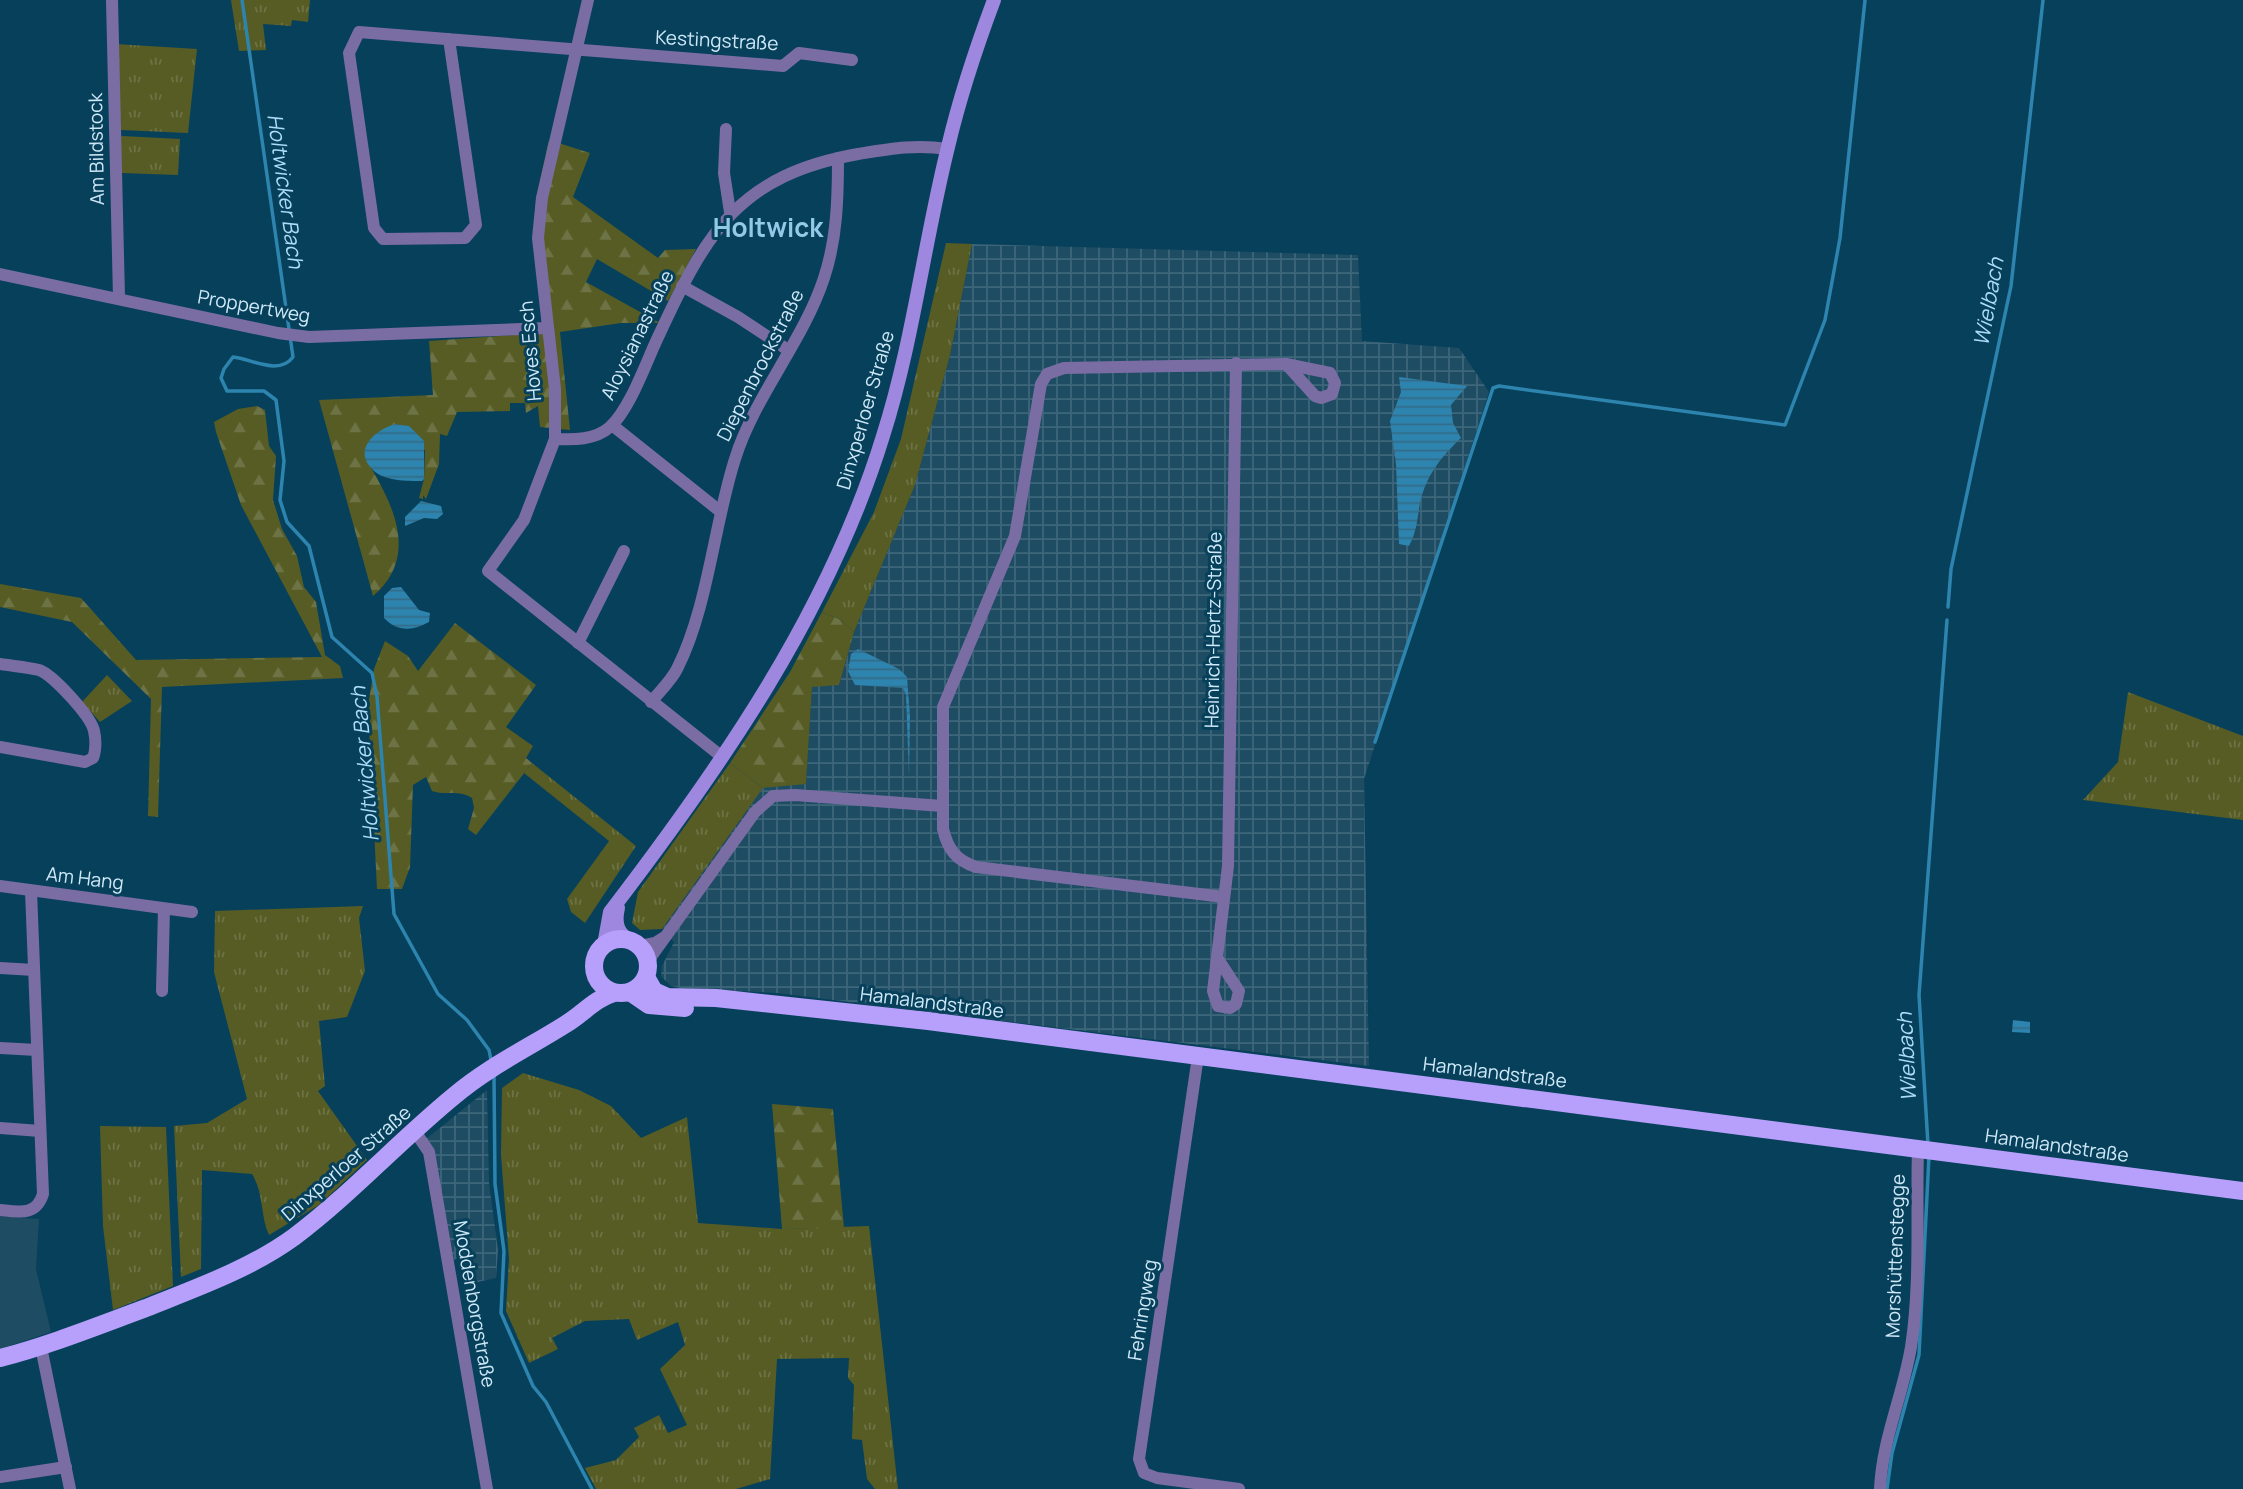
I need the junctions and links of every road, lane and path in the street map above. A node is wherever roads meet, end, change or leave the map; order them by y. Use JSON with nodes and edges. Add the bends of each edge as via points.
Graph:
{"nodes":[{"id":1,"x":112,"y":0,"type":"edge"},
{"id":2,"x":588,"y":0,"type":"edge"},
{"id":3,"x":994,"y":0,"type":"edge"},
{"id":4,"x":449,"y":40,"type":"junction"},
{"id":5,"x":576,"y":49,"type":"junction"},
{"id":6,"x":852,"y":60,"type":"dead end"},
{"id":7,"x":726,"y":128,"type":"dead end"},
{"id":8,"x":947,"y":149,"type":"junction"},
{"id":9,"x":838,"y":158,"type":"junction"},
{"id":10,"x":730,"y":212,"type":"junction"},
{"id":11,"x":0,"y":274,"type":"edge"},
{"id":12,"x":682,"y":286,"type":"junction"},
{"id":13,"x":119,"y":298,"type":"junction"},
{"id":14,"x":548,"y":328,"type":"junction"},
{"id":15,"x":788,"y":350,"type":"junction"},
{"id":16,"x":1236,"y":363,"type":"junction"},
{"id":17,"x":1286,"y":364,"type":"dead end"},
{"id":18,"x":612,"y":425,"type":"junction"},
{"id":19,"x":555,"y":439,"type":"junction"},
{"id":20,"x":721,"y":512,"type":"junction"},
{"id":21,"x":624,"y":551,"type":"dead end"},
{"id":22,"x":578,"y":643,"type":"junction"},
{"id":23,"x":0,"y":664,"type":"edge"},
{"id":24,"x":651,"y":702,"type":"junction"},
{"id":25,"x":0,"y":747,"type":"edge"},
{"id":26,"x":721,"y":756,"type":"junction"},
{"id":27,"x":942,"y":806,"type":"junction"},
{"id":28,"x":0,"y":886,"type":"edge"},
{"id":29,"x":31,"y":891,"type":"junction"},
{"id":30,"x":1224,"y":897,"type":"junction"},
{"id":31,"x":620,"y":899,"type":"junction"},
{"id":32,"x":164,"y":909,"type":"junction"},
{"id":33,"x":192,"y":912,"type":"dead end"},
{"id":34,"x":604,"y":945,"type":"junction"},
{"id":35,"x":641,"y":956,"type":"junction"},
{"id":36,"x":1217,"y":959,"type":"dead end"},
{"id":37,"x":0,"y":968,"type":"edge"},
{"id":38,"x":34,"y":971,"type":"junction"},
{"id":39,"x":596,"y":978,"type":"junction"},
{"id":40,"x":162,"y":992,"type":"dead end"},
{"id":41,"x":622,"y":992,"type":"junction"},
{"id":42,"x":741,"y":1002,"type":"junction"},
{"id":43,"x":549,"y":1034,"type":"junction"},
{"id":44,"x":0,"y":1048,"type":"edge"},
{"id":45,"x":37,"y":1050,"type":"junction"},
{"id":46,"x":1198,"y":1056,"type":"junction"},
{"id":47,"x":0,"y":1128,"type":"edge"},
{"id":48,"x":414,"y":1130,"type":"junction"},
{"id":49,"x":40,"y":1131,"type":"junction"},
{"id":50,"x":1924,"y":1148,"type":"junction"},
{"id":51,"x":2243,"y":1191,"type":"edge"},
{"id":52,"x":0,"y":1210,"type":"edge"},
{"id":53,"x":41,"y":1347,"type":"junction"},
{"id":54,"x":0,"y":1358,"type":"edge"},
{"id":55,"x":66,"y":1467,"type":"junction"},
{"id":56,"x":0,"y":1477,"type":"edge"},
{"id":57,"x":70,"y":1489,"type":"edge"},
{"id":58,"x":487,"y":1489,"type":"edge"},
{"id":59,"x":1239,"y":1489,"type":"edge"},
{"id":60,"x":1880,"y":1489,"type":"edge"}],
"edges":[{"from":1,"to":13,"type":"street","name":"Am Bildstock"},
{"from":2,"to":5,"type":"street","name":"Hoves Esch"},
{"from":3,"to":8,"type":"main road","name":"Dinxperloer Straße"},
{"from":4,"to":4,"type":"street","name":"Kestingstraße","via":[[477,225],[465,238],[391,240],[374,228],[349,53],[352,41],[359,32]]},
{"from":4,"to":5,"type":"street","name":"Kestingstraße"},
{"from":5,"to":6,"type":"street","name":"Kestingstraße","via":[[783,66],[799,53]]},
{"from":5,"to":14,"type":"street","name":"Hoves Esch","via":[[542,198],[538,238]]},
{"from":7,"to":10,"type":"street","via":[[724,173]]},
{"from":8,"to":9,"type":"street","name":"Aloysianastraße","via":[[919,144]]},
{"from":8,"to":26,"type":"main road","name":"Dinxperloer Straße","via":[[905,354],[861,503],[810,613]]},
{"from":9,"to":10,"type":"street","name":"Aloysianastraße","via":[[801,167],[759,189]]},
{"from":9,"to":15,"type":"street","name":"Diepenbrockstraße","via":[[833,246],[817,295]]},
{"from":10,"to":12,"type":"street","name":"Aloysianastraße"},
{"from":11,"to":13,"type":"street","name":"Proppertweg"},
{"from":12,"to":15,"type":"street"},
{"from":12,"to":18,"type":"street","name":"Aloysianastraße"},
{"from":13,"to":14,"type":"street","name":"Proppertweg","via":[[309,337]]},
{"from":14,"to":19,"type":"street","name":"Hoves Esch"},
{"from":15,"to":20,"type":"street","name":"Diepenbrockstraße","via":[[749,424]]},
{"from":16,"to":17,"type":"street"},
{"from":16,"to":27,"type":"street","via":[[1051,370],[1041,384],[1015,537],[943,707]]},
{"from":16,"to":30,"type":"street","name":"Heinrich-Hertz-Straße","via":[[1231,778]]},
{"from":18,"to":19,"type":"street","name":"Aloysianastraße","via":[[600,434],[576,440]]},
{"from":18,"to":20,"type":"street"},
{"from":19,"to":22,"type":"street","name":"Hoves Esch","via":[[524,520],[488,571]]},
{"from":20,"to":24,"type":"street","name":"Diepenbrockstraße","via":[[688,641],[676,670]]},
{"from":21,"to":22,"type":"street"},
{"from":22,"to":24,"type":"street","name":"Hoves Esch"},
{"from":23,"to":25,"type":"street","via":[[49,676],[90,720],[95,753],[85,762]]},
{"from":24,"to":26,"type":"street","name":"Hoves Esch"},
{"from":26,"to":31,"type":"main road","name":"Dinxperloer Straße"},
{"from":27,"to":30,"type":"street","via":[[946,844],[968,864]]},
{"from":27,"to":35,"type":"street","via":[[773,796],[755,812],[669,933]]},
{"from":28,"to":29,"type":"street","name":"Am Hang"},
{"from":29,"to":32,"type":"street","name":"Am Hang"},
{"from":29,"to":38,"type":"street"},
{"from":30,"to":36,"type":"street","name":"Heinrich-Hertz-Straße"},
{"from":31,"to":34,"type":"main road","name":"Dinxperloer Straße","via":[[610,912]]},
{"from":31,"to":35,"type":"main road","via":[[617,926]]},
{"from":32,"to":33,"type":"street","name":"Am Hang"},
{"from":32,"to":40,"type":"street"},
{"from":34,"to":35,"type":"main road","via":[[620,939]]},
{"from":34,"to":39,"type":"main road","via":[[596,957]]},
{"from":35,"to":41,"type":"main road"},
{"from":35,"to":42,"type":"main road","name":"Hamalandstraße","via":[[654,991],[667,997]]},
{"from":37,"to":38,"type":"street"},
{"from":38,"to":45,"type":"street"},
{"from":39,"to":41,"type":"main road"},
{"from":39,"to":43,"type":"main road","name":"Dinxperloer Straße"},
{"from":41,"to":42,"type":"main road","name":"Hamalandstraße","via":[[659,1008]]},
{"from":41,"to":43,"type":"main road","name":"Dinxperloer Straße","via":[[596,1000]]},
{"from":42,"to":46,"type":"main road","name":"Hamalandstraße"},
{"from":43,"to":48,"type":"main road","name":"Dinxperloer Straße","via":[[485,1072]]},
{"from":44,"to":45,"type":"street"},
{"from":45,"to":49,"type":"street"},
{"from":46,"to":50,"type":"main road","name":"Hamalandstraße"},
{"from":46,"to":59,"type":"street","name":"Fehringweg","via":[[1139,1460],[1144,1473],[1157,1478]]},
{"from":47,"to":49,"type":"street"},
{"from":48,"to":53,"type":"main road","name":"Dinxperloer Straße","via":[[347,1195],[260,1258]]},
{"from":48,"to":58,"type":"street","name":"Moddenborgstraße","via":[[429,1152]]},
{"from":49,"to":52,"type":"street","via":[[43,1194],[39,1205],[28,1212]]},
{"from":50,"to":51,"type":"main road","name":"Hamalandstraße"},
{"from":50,"to":60,"type":"street","name":"Morshüttenstegge","via":[[1910,1349],[1881,1460]]},
{"from":53,"to":54,"type":"main road","name":"Dinxperloer Straße"},
{"from":53,"to":55,"type":"street"},
{"from":55,"to":56,"type":"street"},
{"from":55,"to":57,"type":"street"}]}
